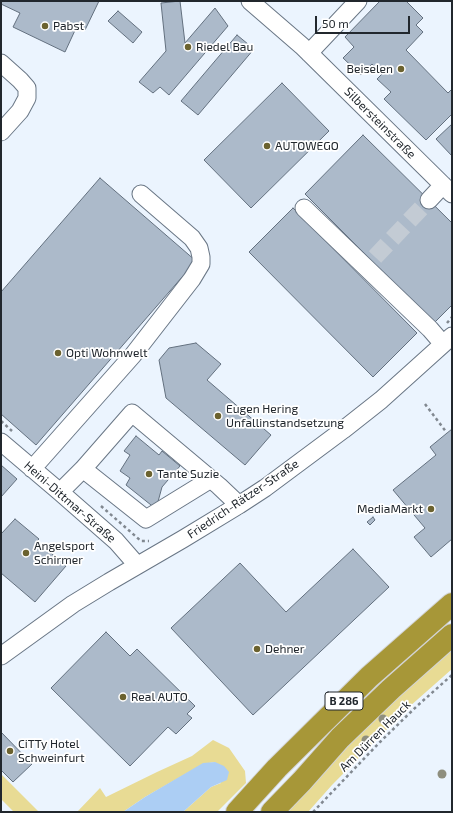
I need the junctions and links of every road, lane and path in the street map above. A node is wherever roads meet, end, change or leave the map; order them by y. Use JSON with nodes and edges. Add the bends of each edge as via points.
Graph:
{"nodes":[{"id":1,"x":250,"y":1,"type":"edge"},
{"id":2,"x":358,"y":1,"type":"edge"},
{"id":3,"x":309,"y":53,"type":"junction"},
{"id":4,"x":1,"y":63,"type":"edge"},
{"id":5,"x":1,"y":132,"type":"edge"},
{"id":6,"x":448,"y":190,"type":"edge"},
{"id":7,"x":141,"y":194,"type":"dead end"},
{"id":8,"x":429,"y":200,"type":"tunnel mouth"},
{"id":9,"x":304,"y":208,"type":"dead end"},
{"id":10,"x":448,"y":340,"type":"edge"},
{"id":11,"x":425,"y":404,"type":"dead end"},
{"id":12,"x":447,"y":433,"type":"dead end"},
{"id":13,"x":1,"y":442,"type":"edge"},
{"id":14,"x":32,"y":469,"type":"junction"},
{"id":15,"x":83,"y":469,"type":"junction"},
{"id":16,"x":211,"y":479,"type":"junction"},
{"id":17,"x":60,"y":492,"type":"junction"},
{"id":18,"x":239,"y":505,"type":"junction"},
{"id":19,"x":137,"y":565,"type":"junction"},
{"id":20,"x":452,"y":604,"type":"edge"},
{"id":21,"x":452,"y":635,"type":"edge"},
{"id":22,"x":1,"y":656,"type":"edge"},
{"id":23,"x":452,"y":676,"type":"edge"},
{"id":24,"x":238,"y":810,"type":"edge"},
{"id":25,"x":272,"y":812,"type":"edge"},
{"id":26,"x":313,"y":812,"type":"edge"}],
"edges":[{"from":1,"to":3,"type":"street","name":"Silbersteinstraße"},
{"from":2,"to":3,"type":"street"},
{"from":3,"to":6,"type":"street","name":"Silbersteinstraße"},
{"from":4,"to":5,"type":"street","via":[[27,88],[27,98],[20,111]]},
{"from":6,"to":8,"type":"street"},
{"from":7,"to":14,"type":"street","via":[[192,238],[199,248],[201,264],[133,355]]},
{"from":9,"to":10,"type":"street","via":[[430,329]]},
{"from":10,"to":18,"type":"street","name":"Friedrich-Rätzer-Straße","via":[[343,430]]},
{"from":11,"to":12,"type":"path"},
{"from":13,"to":14,"type":"street","name":"Heini-Dittmar-Straße"},
{"from":14,"to":17,"type":"street","name":"Heini-Dittmar-Straße"},
{"from":15,"to":16,"type":"street","via":[[146,519]]},
{"from":15,"to":16,"type":"street","via":[[132,413]]},
{"from":15,"to":17,"type":"street"},
{"from":16,"to":18,"type":"street"},
{"from":17,"to":19,"type":"street","name":"Heini-Dittmar-Straße","via":[[116,541]]},
{"from":18,"to":19,"type":"street","name":"Friedrich-Rätzer-Straße"},
{"from":19,"to":22,"type":"street","name":"Friedrich-Rätzer-Straße","via":[[73,604]]},
{"from":20,"to":24,"type":"highway","number":"B 286","via":[[369,677]]},
{"from":21,"to":25,"type":"highway","number":"B 286","via":[[340,738]]},
{"from":23,"to":26,"type":"path","name":"Am Dürren Hauck","via":[[380,742]]}]}
